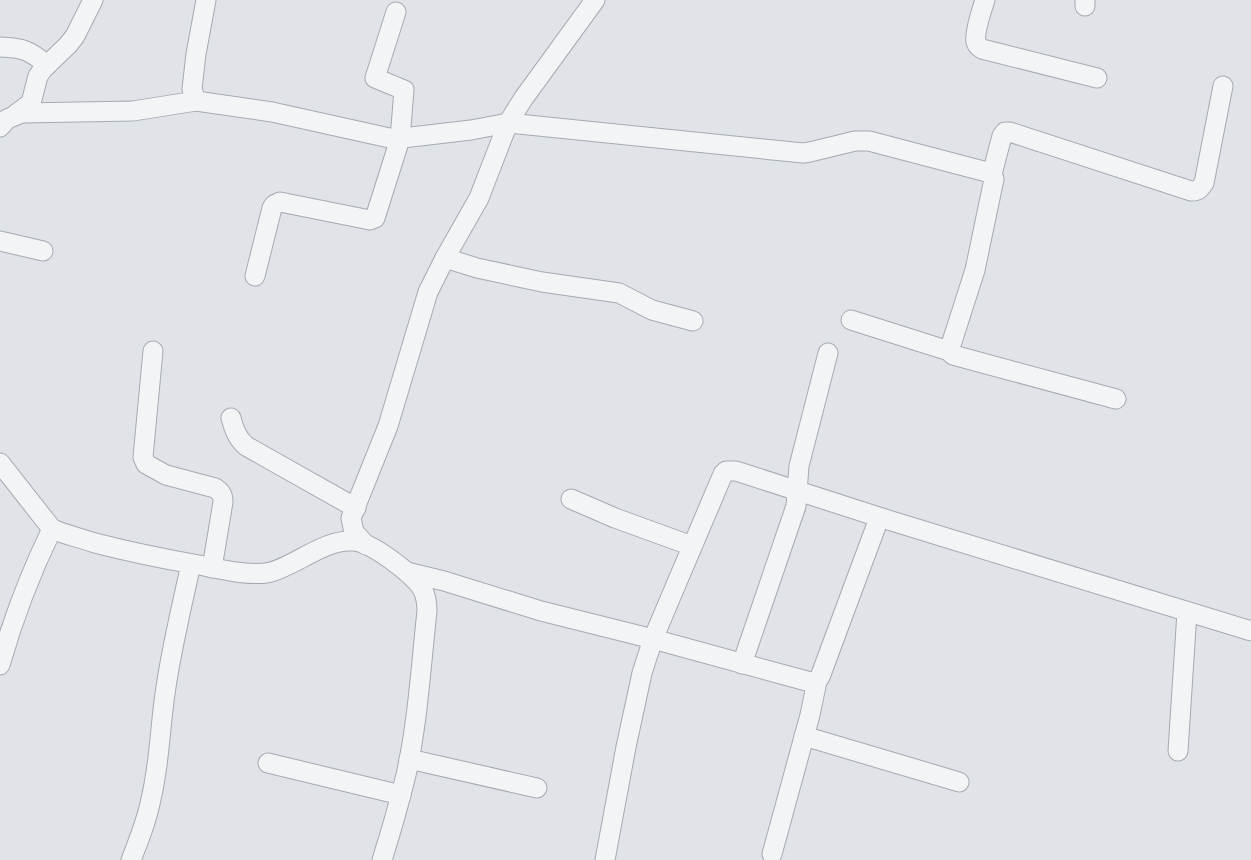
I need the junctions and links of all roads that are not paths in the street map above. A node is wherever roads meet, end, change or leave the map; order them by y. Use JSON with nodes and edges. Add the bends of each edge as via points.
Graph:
{"nodes":[{"id":1,"x":93,"y":0,"type":"edge"},
{"id":2,"x":206,"y":0,"type":"edge"},
{"id":3,"x":595,"y":0,"type":"edge"},
{"id":4,"x":985,"y":0,"type":"edge"},
{"id":5,"x":396,"y":12,"type":"dead end"},
{"id":6,"x":0,"y":47,"type":"edge"},
{"id":7,"x":47,"y":65,"type":"junction"},
{"id":8,"x":1097,"y":78,"type":"dead end"},
{"id":9,"x":1223,"y":86,"type":"dead end"},
{"id":10,"x":196,"y":101,"type":"junction"},
{"id":11,"x":16,"y":114,"type":"junction"},
{"id":12,"x":508,"y":123,"type":"junction"},
{"id":13,"x":0,"y":127,"type":"edge"},
{"id":14,"x":400,"y":139,"type":"junction"},
{"id":15,"x":992,"y":174,"type":"junction"},
{"id":16,"x":0,"y":241,"type":"edge"},
{"id":17,"x":43,"y":251,"type":"dead end"},
{"id":18,"x":445,"y":258,"type":"junction"},
{"id":19,"x":255,"y":276,"type":"dead end"},
{"id":20,"x":693,"y":320,"type":"dead end"},
{"id":21,"x":851,"y":320,"type":"dead end"},
{"id":22,"x":153,"y":351,"type":"dead end"},
{"id":23,"x":949,"y":351,"type":"junction"},
{"id":24,"x":828,"y":353,"type":"dead end"},
{"id":25,"x":1116,"y":399,"type":"dead end"},
{"id":26,"x":231,"y":418,"type":"dead end"},
{"id":27,"x":0,"y":463,"type":"edge"},
{"id":28,"x":797,"y":491,"type":"junction"},
{"id":29,"x":571,"y":499,"type":"dead end"},
{"id":30,"x":356,"y":508,"type":"junction"},
{"id":31,"x":885,"y":519,"type":"junction"},
{"id":32,"x":52,"y":529,"type":"junction"},
{"id":33,"x":366,"y":545,"type":"junction"},
{"id":34,"x":692,"y":546,"type":"junction"},
{"id":35,"x":191,"y":564,"type":"junction"},
{"id":36,"x":212,"y":568,"type":"junction"},
{"id":37,"x":407,"y":572,"type":"junction"},
{"id":38,"x":1186,"y":612,"type":"junction"},
{"id":39,"x":1251,"y":631,"type":"edge"},
{"id":40,"x":653,"y":639,"type":"junction"},
{"id":41,"x":742,"y":664,"type":"junction"},
{"id":42,"x":0,"y":665,"type":"edge"},
{"id":43,"x":817,"y":681,"type":"junction"},
{"id":44,"x":804,"y":736,"type":"junction"},
{"id":45,"x":1178,"y":751,"type":"dead end"},
{"id":46,"x":409,"y":759,"type":"junction"},
{"id":47,"x":268,"y":763,"type":"dead end"},
{"id":48,"x":959,"y":782,"type":"dead end"},
{"id":49,"x":537,"y":788,"type":"dead end"},
{"id":50,"x":401,"y":795,"type":"junction"},
{"id":51,"x":772,"y":854,"type":"dead end"},
{"id":52,"x":131,"y":860,"type":"edge"},
{"id":53,"x":382,"y":860,"type":"edge"},
{"id":54,"x":605,"y":860,"type":"edge"}],
"edges":[{"from":1,"to":7,"type":"street","via":[[75,36]]},
{"from":2,"to":10,"type":"street","via":[[192,89]]},
{"from":3,"to":12,"type":"street"},
{"from":4,"to":8,"type":"street","via":[[976,35],[978,47]]},
{"from":5,"to":14,"type":"street","via":[[375,78],[404,90]]},
{"from":6,"to":7,"type":"street","via":[[25,50]]},
{"from":7,"to":11,"type":"street","via":[[38,76],[31,103]]},
{"from":9,"to":15,"type":"street","via":[[1204,183],[1197,191],[1010,132],[1005,132],[1002,136]]},
{"from":10,"to":11,"type":"street","via":[[128,112]]},
{"from":10,"to":14,"type":"street","via":[[272,112],[380,137]]},
{"from":11,"to":13,"type":"street"},
{"from":12,"to":14,"type":"street"},
{"from":12,"to":15,"type":"street","via":[[803,153],[855,141],[869,141]]},
{"from":12,"to":18,"type":"street","via":[[479,198]]},
{"from":14,"to":19,"type":"street","via":[[373,220],[276,203],[272,208]]},
{"from":15,"to":23,"type":"street","via":[[994,179],[975,270]]},
{"from":16,"to":17,"type":"street"},
{"from":18,"to":20,"type":"street","via":[[477,268],[542,282],[619,293],[652,310]]},
{"from":18,"to":30,"type":"street","via":[[428,292],[388,426]]},
{"from":21,"to":23,"type":"street"},
{"from":22,"to":36,"type":"street","via":[[144,462],[166,475],[215,488],[223,496]]},
{"from":23,"to":25,"type":"street","via":[[953,355]]},
{"from":24,"to":28,"type":"street","via":[[799,466]]},
{"from":26,"to":30,"type":"street","via":[[240,441],[246,446]]},
{"from":27,"to":32,"type":"street"},
{"from":28,"to":31,"type":"street"},
{"from":28,"to":34,"type":"street","via":[[736,471],[726,471]]},
{"from":28,"to":41,"type":"street","via":[[796,506]]},
{"from":29,"to":34,"type":"street"},
{"from":30,"to":33,"type":"street","via":[[351,518],[354,532]]},
{"from":31,"to":38,"type":"street"},
{"from":31,"to":43,"type":"street","via":[[878,521]]},
{"from":32,"to":35,"type":"street","via":[[129,552]]},
{"from":32,"to":42,"type":"street","via":[[37,561]]},
{"from":33,"to":36,"type":"street","via":[[353,540],[337,542],[271,572],[257,574]]},
{"from":33,"to":37,"type":"street"},
{"from":34,"to":40,"type":"street"},
{"from":35,"to":36,"type":"street"},
{"from":35,"to":52,"type":"street","via":[[165,688],[152,798]]},
{"from":37,"to":40,"type":"street","via":[[541,611]]},
{"from":37,"to":46,"type":"street","via":[[418,582],[427,600],[416,719]]},
{"from":38,"to":39,"type":"street"},
{"from":38,"to":45,"type":"street"},
{"from":40,"to":41,"type":"street"},
{"from":40,"to":54,"type":"street","via":[[639,683]]},
{"from":41,"to":43,"type":"street","via":[[807,683]]},
{"from":43,"to":44,"type":"street"},
{"from":44,"to":48,"type":"street"},
{"from":44,"to":51,"type":"street"},
{"from":46,"to":49,"type":"street"},
{"from":46,"to":50,"type":"street"},
{"from":47,"to":50,"type":"street"},
{"from":50,"to":53,"type":"street"}]}
